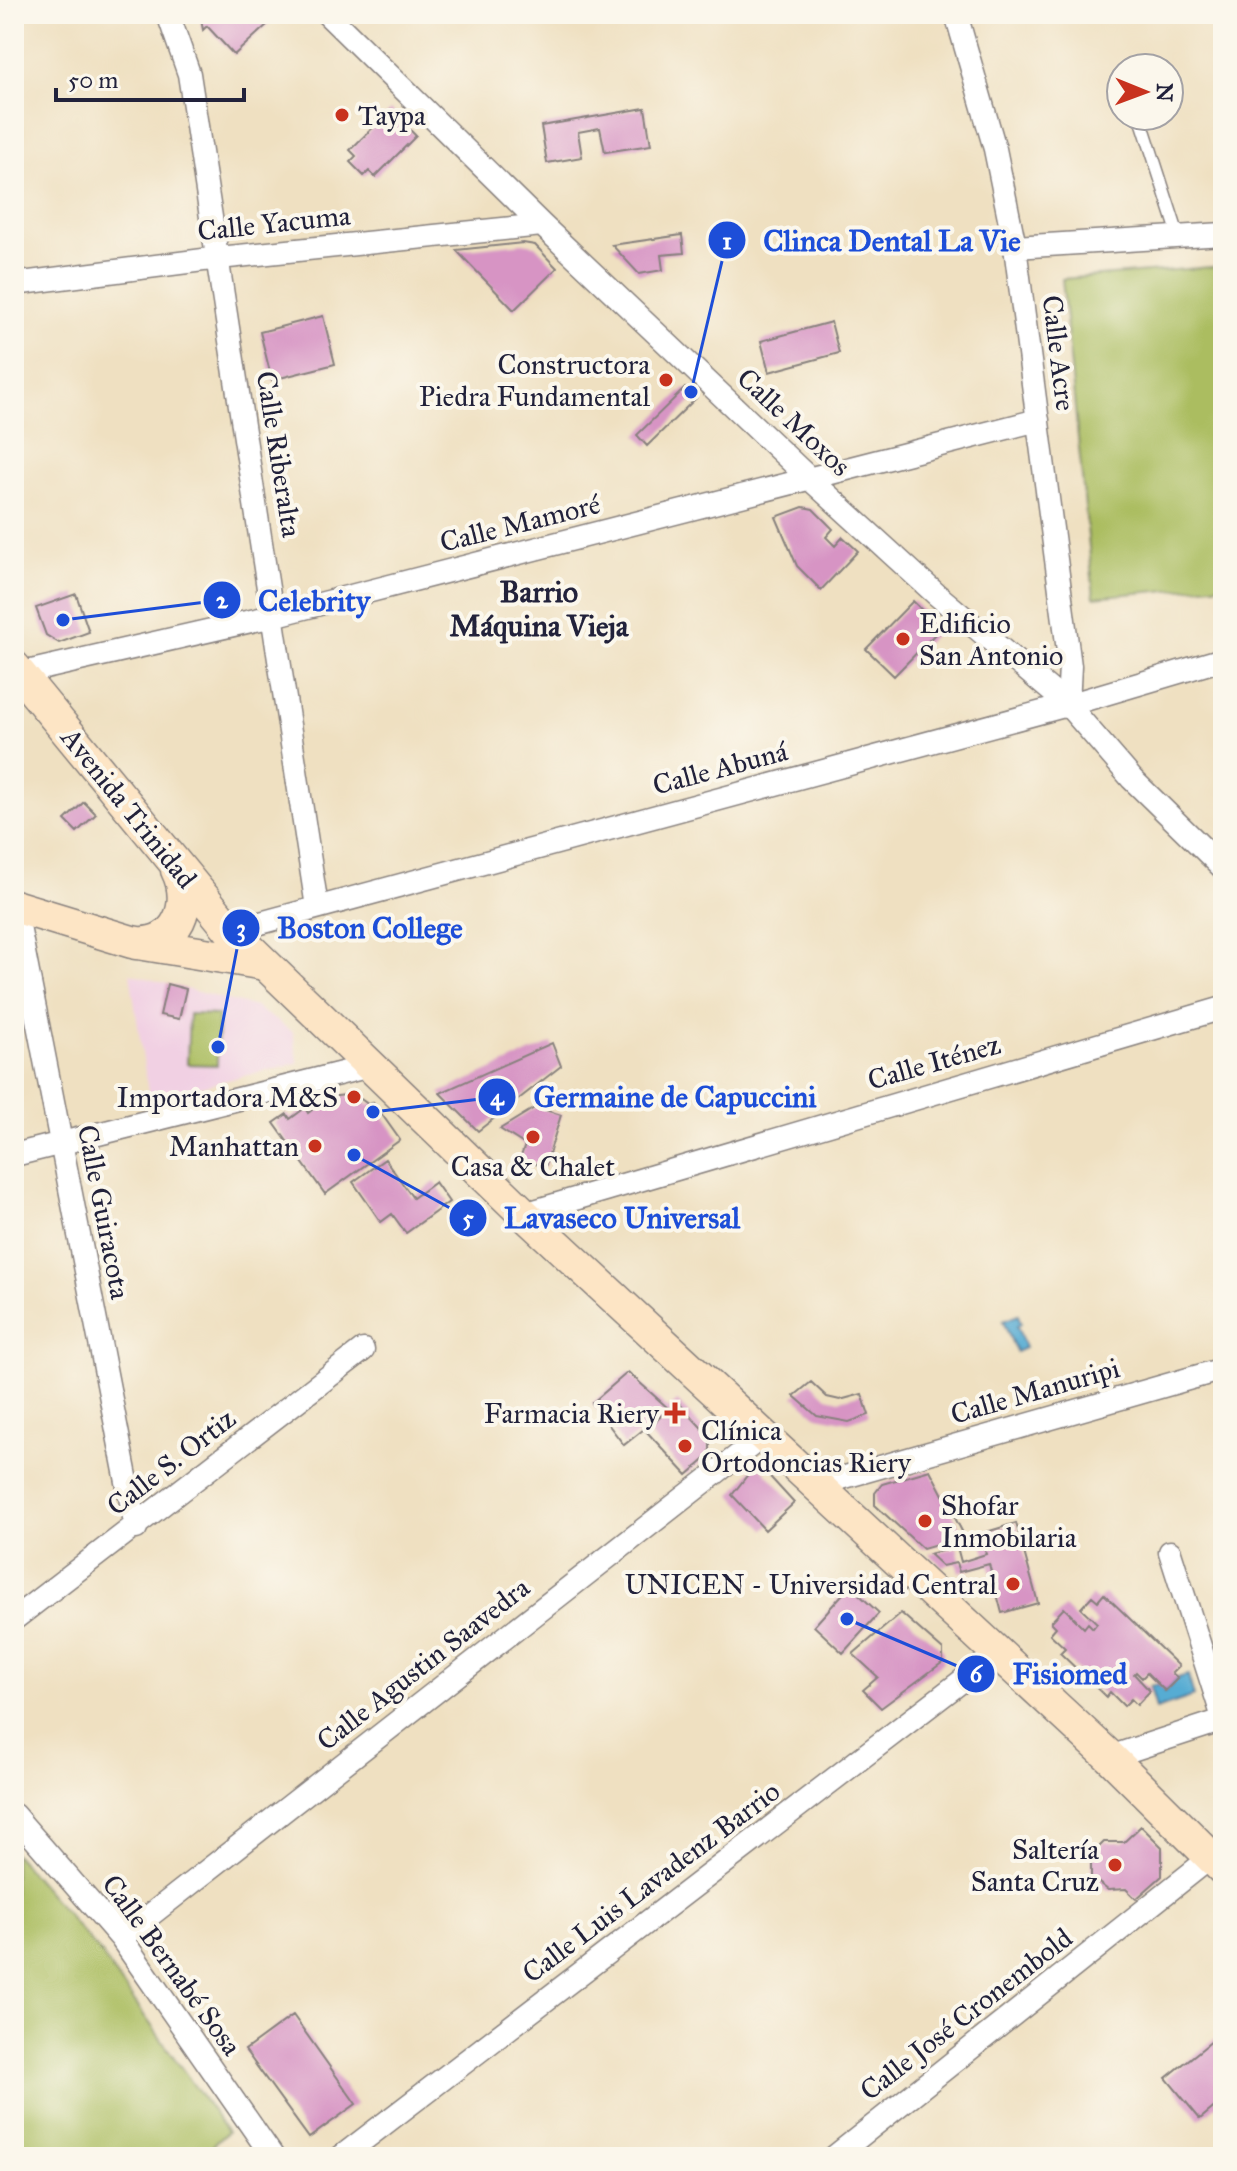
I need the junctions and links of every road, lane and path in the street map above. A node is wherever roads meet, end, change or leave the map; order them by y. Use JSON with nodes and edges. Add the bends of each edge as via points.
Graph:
{"nodes":[{"id":1,"x":168,"y":14,"type":"edge"},
{"id":2,"x":327,"y":14,"type":"edge"},
{"id":3,"x":956,"y":14,"type":"edge"},
{"id":4,"x":1145,"y":132,"type":"edge"},
{"id":5,"x":542,"y":225,"type":"junction"},
{"id":6,"x":1223,"y":234,"type":"edge"},
{"id":7,"x":1179,"y":237,"type":"junction"},
{"id":8,"x":1015,"y":247,"type":"junction"},
{"id":9,"x":219,"y":258,"type":"junction"},
{"id":10,"x":14,"y":284,"type":"edge"},
{"id":11,"x":1038,"y":420,"type":"junction"},
{"id":12,"x":811,"y":480,"type":"junction"},
{"id":13,"x":273,"y":616,"type":"junction"},
{"id":14,"x":1223,"y":659,"type":"edge"},
{"id":15,"x":16,"y":672,"type":"edge"},
{"id":16,"x":1068,"y":705,"type":"junction"},
{"id":17,"x":174,"y":863,"type":"junction"},
{"id":18,"x":1223,"y":868,"type":"edge"},
{"id":19,"x":14,"y":906,"type":"edge"},
{"id":20,"x":317,"y":907,"type":"junction"},
{"id":21,"x":231,"y":931,"type":"junction"},
{"id":22,"x":132,"y":942,"type":"junction"},
{"id":23,"x":265,"y":964,"type":"junction"},
{"id":24,"x":1223,"y":1008,"type":"edge"},
{"id":25,"x":370,"y":1066,"type":"junction"},
{"id":26,"x":60,"y":1146,"type":"junction"},
{"id":27,"x":14,"y":1155,"type":"edge"},
{"id":28,"x":524,"y":1214,"type":"junction"},
{"id":29,"x":363,"y":1350,"type":"dead end"},
{"id":30,"x":1223,"y":1369,"type":"edge"},
{"id":31,"x":763,"y":1436,"type":"junction"},
{"id":32,"x":817,"y":1485,"type":"junction"},
{"id":33,"x":136,"y":1528,"type":"junction"},
{"id":34,"x":1170,"y":1552,"type":"dead end"},
{"id":35,"x":14,"y":1619,"type":"edge"},
{"id":36,"x":997,"y":1654,"type":"junction"},
{"id":37,"x":1223,"y":1719,"type":"edge"},
{"id":38,"x":1110,"y":1757,"type":"junction"},
{"id":39,"x":14,"y":1815,"type":"edge"},
{"id":40,"x":1216,"y":1864,"type":"edge"},
{"id":41,"x":121,"y":1938,"type":"junction"},
{"id":42,"x":273,"y":2157,"type":"edge"},
{"id":43,"x":341,"y":2157,"type":"edge"},
{"id":44,"x":834,"y":2157,"type":"edge"}],
"edges":[{"from":1,"to":9,"type":"street","name":"Calle Riberalta","via":[[189,74]]},
{"from":2,"to":5,"type":"street","name":"Calle Moxos"},
{"from":3,"to":8,"type":"street","name":"Calle Acre","via":[[995,149]]},
{"from":4,"to":7,"type":"lane"},
{"from":5,"to":9,"type":"street","name":"Calle Yacuma"},
{"from":5,"to":12,"type":"street","name":"Calle Moxos"},
{"from":6,"to":7,"type":"street"},
{"from":7,"to":8,"type":"street"},
{"from":8,"to":11,"type":"street","name":"Calle Acre"},
{"from":9,"to":10,"type":"street","name":"Calle Yacuma"},
{"from":9,"to":13,"type":"street","name":"Calle Riberalta"},
{"from":11,"to":12,"type":"street","name":"Calle Mamoré"},
{"from":11,"to":16,"type":"street","name":"Calle Acre","via":[[1070,666]]},
{"from":12,"to":13,"type":"street","name":"Calle Mamoré"},
{"from":12,"to":16,"type":"street","name":"Calle Moxos"},
{"from":13,"to":15,"type":"street","name":"Calle Mamoré"},
{"from":13,"to":20,"type":"street","name":"Calle Riberalta"},
{"from":14,"to":16,"type":"street","name":"Calle Abuná"},
{"from":15,"to":17,"type":"main road","name":"Avenida Trinidad"},
{"from":16,"to":18,"type":"street","name":"Calle Moxos","via":[[1132,779]]},
{"from":16,"to":20,"type":"street","name":"Calle Abuná"},
{"from":17,"to":21,"type":"main road","name":"Avenida Trinidad"},
{"from":17,"to":22,"type":"main road","via":[[184,890],[177,924],[156,942]]},
{"from":19,"to":22,"type":"main road"},
{"from":19,"to":26,"type":"street","name":"Calle Guiracota"},
{"from":20,"to":21,"type":"street","name":"Calle Abuná"},
{"from":21,"to":23,"type":"main road","name":"Avenida Trinidad"},
{"from":22,"to":23,"type":"main road"},
{"from":23,"to":25,"type":"main road","name":"Avenida Trinidad"},
{"from":24,"to":28,"type":"street","name":"Calle Iténez"},
{"from":25,"to":26,"type":"street"},
{"from":25,"to":28,"type":"main road","name":"Avenida Trinidad"},
{"from":26,"to":27,"type":"street"},
{"from":26,"to":33,"type":"street","name":"Calle Guiracota"},
{"from":28,"to":31,"type":"main road","name":"Avenida Trinidad"},
{"from":29,"to":33,"type":"street","name":"Calle S. Ortiz"},
{"from":30,"to":32,"type":"street","name":"Calle Manuripi"},
{"from":31,"to":32,"type":"main road","name":"Avenida Trinidad"},
{"from":31,"to":41,"type":"street","name":"Calle Agustin Saavedra"},
{"from":32,"to":36,"type":"main road","name":"Avenida Trinidad"},
{"from":33,"to":35,"type":"street","name":"Calle S. Ortiz"},
{"from":34,"to":37,"type":"street"},
{"from":36,"to":38,"type":"main road","name":"Avenida Trinidad"},
{"from":36,"to":43,"type":"street","name":"Calle Luis Lavadenz Barrio"},
{"from":37,"to":38,"type":"street"},
{"from":38,"to":40,"type":"main road","name":"Avenida Trinidad"},
{"from":39,"to":41,"type":"street","name":"Calle Bernabé Sosa"},
{"from":40,"to":44,"type":"street","name":"Calle José Cronembold"},
{"from":41,"to":42,"type":"street","name":"Calle Bernabé Sosa"}]}
